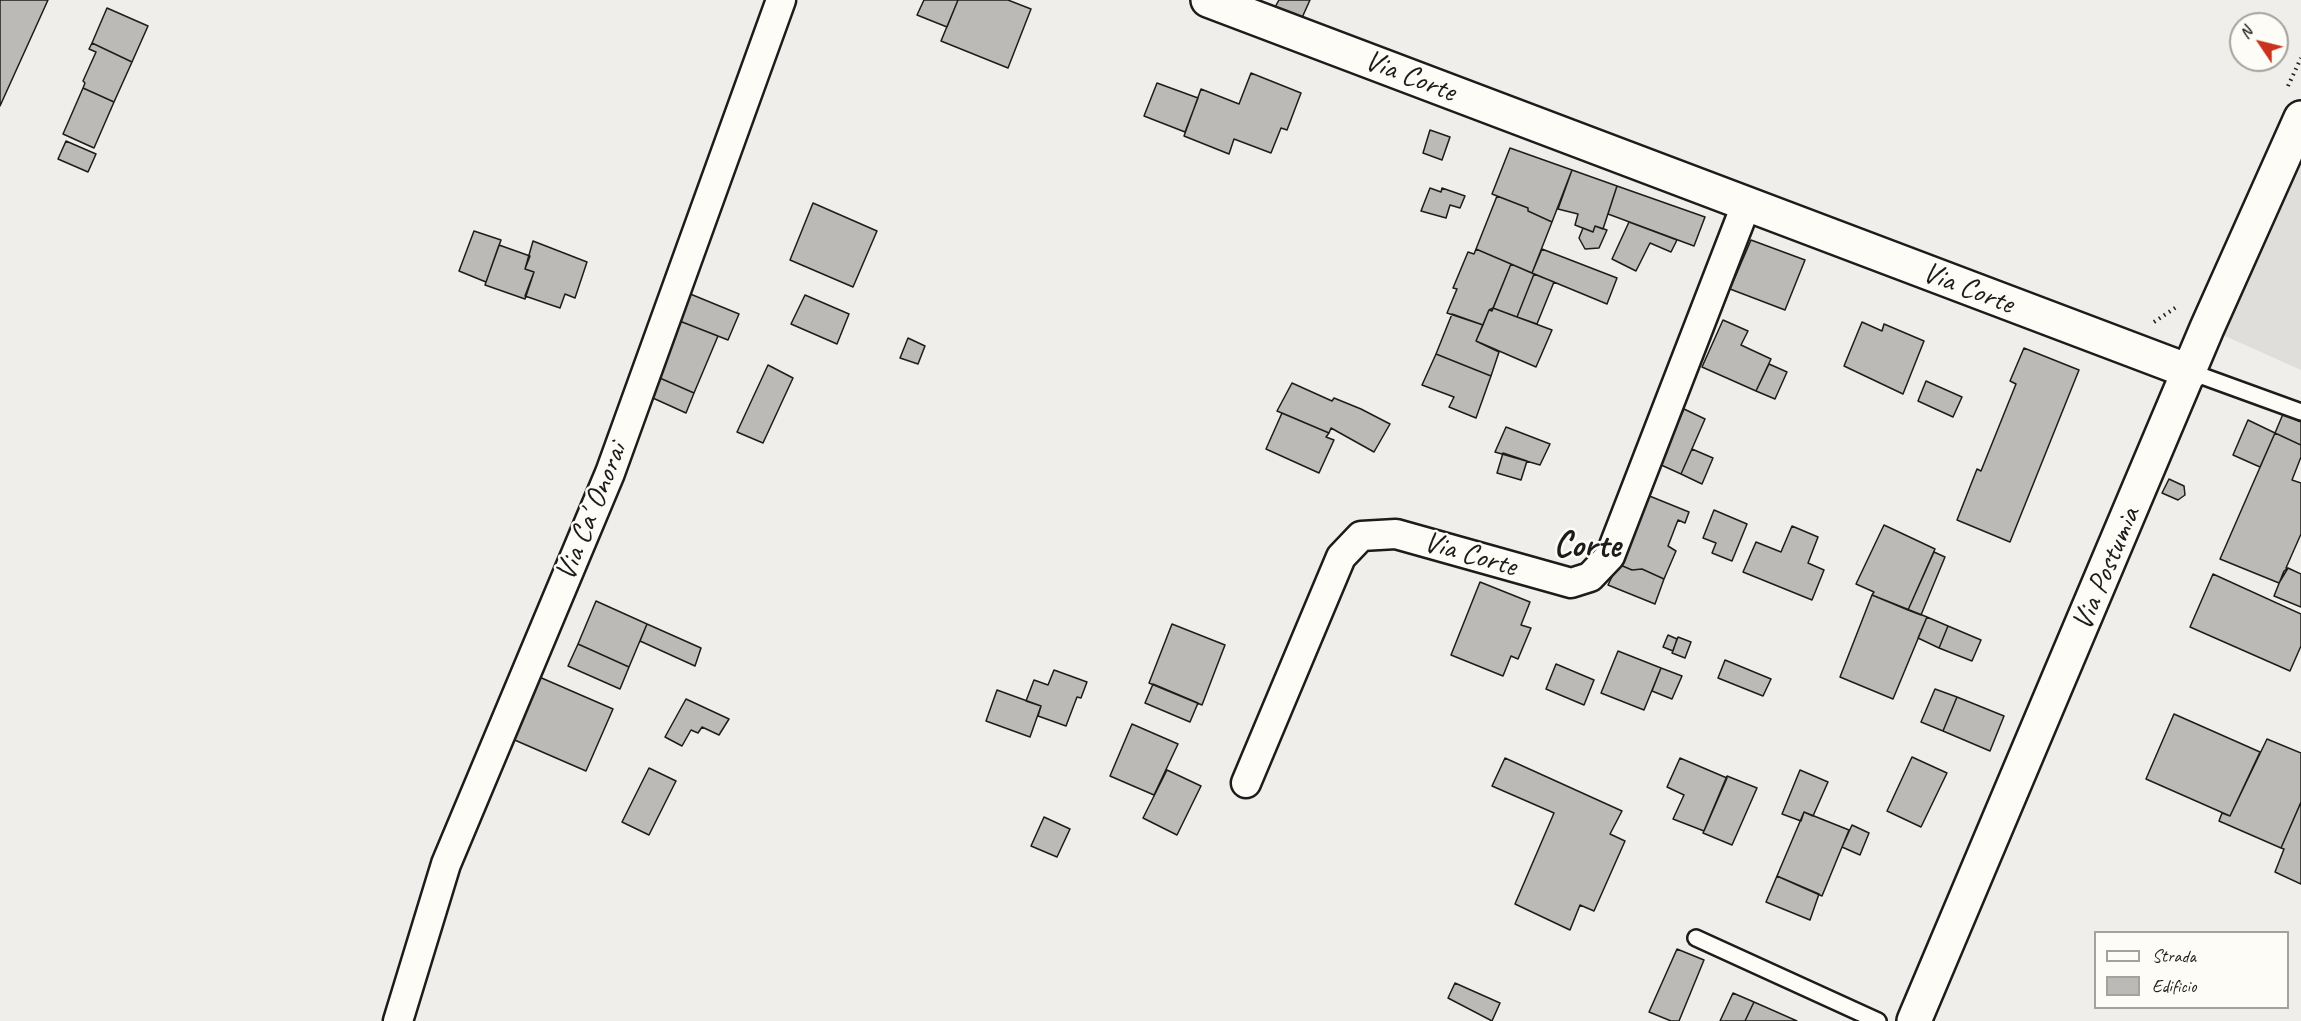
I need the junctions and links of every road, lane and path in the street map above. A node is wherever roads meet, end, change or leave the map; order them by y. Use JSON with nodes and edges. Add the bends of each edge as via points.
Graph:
{"nodes":[{"id":1,"x":781,"y":0,"type":"edge"},
{"id":2,"x":1208,"y":0,"type":"edge"},
{"id":3,"x":2301,"y":58,"type":"edge"},
{"id":4,"x":2294,"y":104,"type":"edge"},
{"id":5,"x":1746,"y":205,"type":"junction"},
{"id":6,"x":2182,"y":304,"type":"dead end"},
{"id":7,"x":2152,"y":323,"type":"dead end"},
{"id":8,"x":2191,"y":372,"type":"junction"},
{"id":9,"x":2301,"y":412,"type":"edge"},
{"id":10,"x":1246,"y":783,"type":"dead end"},
{"id":11,"x":1696,"y":938,"type":"dead end"},
{"id":12,"x":398,"y":1021,"type":"edge"},
{"id":13,"x":1878,"y":1021,"type":"edge"},
{"id":14,"x":1914,"y":1021,"type":"edge"}],
"edges":[{"from":1,"to":12,"type":"street","name":"Via Ca' Onorai","via":[[610,473],[446,864]]},
{"from":2,"to":5,"type":"main road","name":"Via Corte"},
{"from":3,"to":4,"type":"path"},
{"from":4,"to":8,"type":"main road","name":"Via Postumia"},
{"from":5,"to":8,"type":"main road","name":"Via Corte"},
{"from":5,"to":10,"type":"street","name":"Via Corte","via":[[1610,556],[1590,577],[1571,583],[1396,534],[1361,536],[1341,557]]},
{"from":6,"to":7,"type":"path"},
{"from":8,"to":9,"type":"lane"},
{"from":8,"to":14,"type":"main road","name":"Via Postumia"},
{"from":11,"to":13,"type":"lane"}]}
